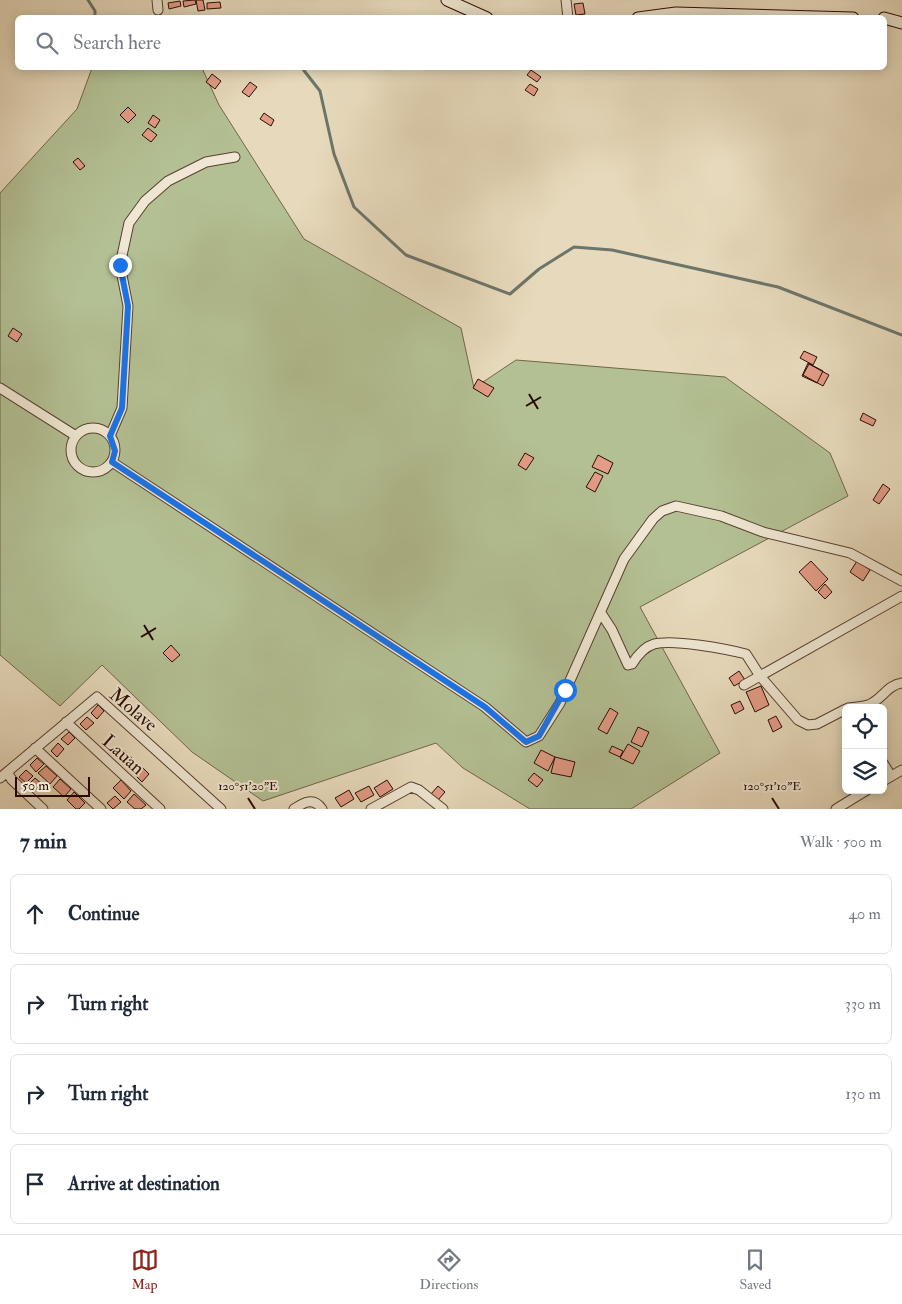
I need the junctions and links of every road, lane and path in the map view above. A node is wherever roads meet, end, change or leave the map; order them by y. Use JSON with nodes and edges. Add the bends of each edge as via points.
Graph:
{"nodes":[{"id":1,"x":447,"y":0,"type":"edge"},
{"id":2,"x":566,"y":0,"type":"edge"},
{"id":3,"x":480,"y":15,"type":"edge"},
{"id":4,"x":568,"y":15,"type":"edge"},
{"id":5,"x":661,"y":15,"type":"edge"},
{"id":6,"x":747,"y":15,"type":"edge"},
{"id":7,"x":887,"y":19,"type":"edge"},
{"id":8,"x":902,"y":23,"type":"edge"},
{"id":9,"x":235,"y":157,"type":"dead end"},
{"id":10,"x":0,"y":388,"type":"edge"},
{"id":11,"x":76,"y":436,"type":"junction"},
{"id":12,"x":110,"y":436,"type":"junction"},
{"id":13,"x":112,"y":462,"type":"junction"},
{"id":14,"x":902,"y":581,"type":"edge"},
{"id":15,"x":902,"y":596,"type":"edge"},
{"id":16,"x":601,"y":613,"type":"junction"},
{"id":17,"x":760,"y":676,"type":"junction"},
{"id":18,"x":902,"y":683,"type":"edge"},
{"id":19,"x":744,"y":685,"type":"dead end"},
{"id":20,"x":870,"y":704,"type":"edge"},
{"id":21,"x":842,"y":712,"type":"edge"},
{"id":22,"x":66,"y":722,"type":"junction"},
{"id":23,"x":35,"y":748,"type":"junction"},
{"id":24,"x":902,"y":770,"type":"edge"},
{"id":25,"x":4,"y":775,"type":"edge"},
{"id":26,"x":887,"y":778,"type":"edge"},
{"id":27,"x":860,"y":794,"type":"edge"},
{"id":28,"x":837,"y":808,"type":"edge"},
{"id":29,"x":43,"y":809,"type":"edge"},
{"id":30,"x":101,"y":809,"type":"edge"},
{"id":31,"x":160,"y":809,"type":"edge"},
{"id":32,"x":221,"y":809,"type":"edge"},
{"id":33,"x":294,"y":809,"type":"edge"},
{"id":34,"x":322,"y":809,"type":"edge"},
{"id":35,"x":371,"y":809,"type":"edge"},
{"id":36,"x":443,"y":809,"type":"edge"}],
"edges":[{"from":1,"to":3,"type":"street"},
{"from":2,"to":4,"type":"street"},
{"from":5,"to":6,"type":"street"},
{"from":7,"to":8,"type":"street"},
{"from":9,"to":12,"type":"street","via":[[206,162],[168,181],[145,201],[129,223],[120,265],[128,306],[122,408]]},
{"from":10,"to":11,"type":"street"},
{"from":11,"to":12,"type":"street","via":[[96,428]]},
{"from":11,"to":13,"type":"street","via":[[71,453],[80,468],[98,472]]},
{"from":12,"to":13,"type":"street","via":[[115,451]]},
{"from":13,"to":16,"type":"street","via":[[485,707],[526,742],[539,736],[560,703]]},
{"from":14,"to":16,"type":"street","via":[[850,553],[676,506],[662,511],[653,519],[624,559]]},
{"from":15,"to":17,"type":"street"},
{"from":16,"to":17,"type":"street","via":[[628,665],[654,644],[673,643],[746,654]]},
{"from":17,"to":19,"type":"street"},
{"from":17,"to":21,"type":"street","via":[[798,720],[817,724]]},
{"from":18,"to":20,"type":"street","via":[[894,684]]},
{"from":22,"to":23,"type":"street","name":"Molave"},
{"from":22,"to":31,"type":"street","name":"Lauan"},
{"from":22,"to":32,"type":"street","name":"Molave","via":[[93,699],[101,698]]},
{"from":23,"to":25,"type":"street","name":"Molave"},
{"from":23,"to":30,"type":"street"},
{"from":24,"to":26,"type":"street"},
{"from":25,"to":29,"type":"street"},
{"from":27,"to":28,"type":"street"},
{"from":33,"to":34,"type":"street","via":[[310,801]]},
{"from":35,"to":36,"type":"street","via":[[411,787]]}]}
